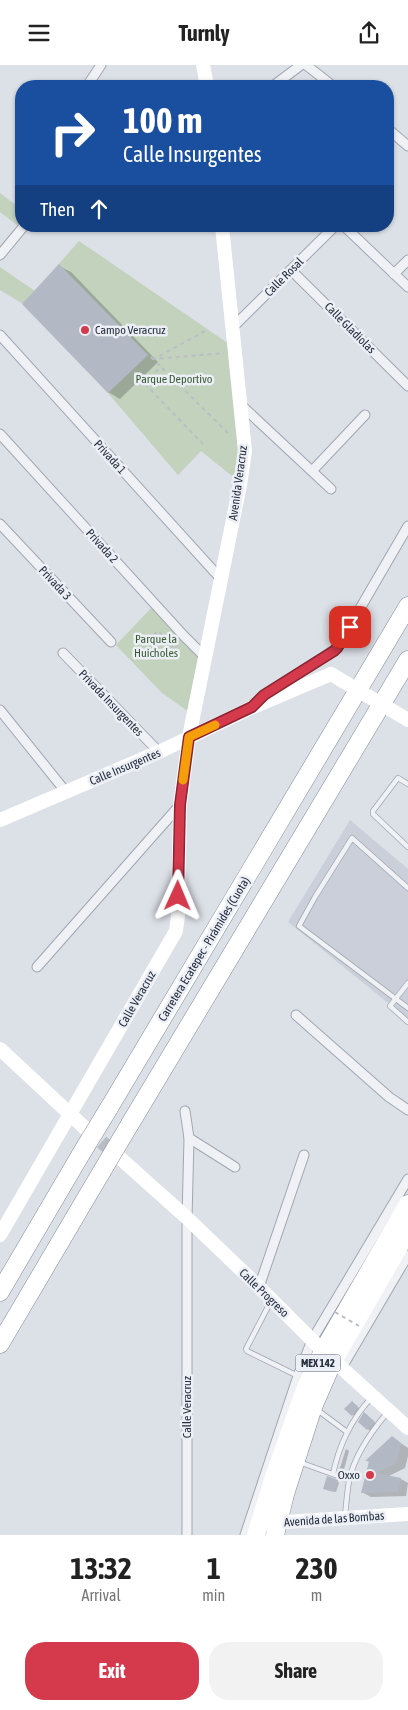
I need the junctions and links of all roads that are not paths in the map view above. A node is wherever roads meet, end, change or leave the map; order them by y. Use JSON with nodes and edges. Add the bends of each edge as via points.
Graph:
{"nodes":[{"id":1,"x":102,"y":65,"type":"edge"},
{"id":2,"x":204,"y":65,"type":"edge"},
{"id":3,"x":301,"y":65,"type":"edge"},
{"id":4,"x":306,"y":65,"type":"edge"},
{"id":5,"x":91,"y":80,"type":"edge"},
{"id":6,"x":206,"y":80,"type":"edge"},
{"id":7,"x":281,"y":80,"type":"edge"},
{"id":8,"x":325,"y":80,"type":"edge"},
{"id":9,"x":394,"y":134,"type":"edge"},
{"id":10,"x":408,"y":146,"type":"edge"},
{"id":11,"x":19,"y":232,"type":"edge"},
{"id":12,"x":223,"y":232,"type":"edge"},
{"id":13,"x":329,"y":232,"type":"edge"},
{"id":14,"x":350,"y":232,"type":"edge"},
{"id":15,"x":0,"y":255,"type":"edge"},
{"id":16,"x":408,"y":260,"type":"edge"},
{"id":17,"x":291,"y":270,"type":"junction"},
{"id":18,"x":394,"y":274,"type":"junction"},
{"id":19,"x":408,"y":287,"type":"edge"},
{"id":20,"x":232,"y":328,"type":"junction"},
{"id":21,"x":0,"y":335,"type":"edge"},
{"id":22,"x":408,"y":386,"type":"edge"},
{"id":23,"x":240,"y":405,"type":"junction"},
{"id":24,"x":365,"y":415,"type":"dead end"},
{"id":25,"x":2,"y":440,"type":"edge"},
{"id":26,"x":312,"y":471,"type":"junction"},
{"id":27,"x":331,"y":489,"type":"dead end"},
{"id":28,"x":0,"y":524,"type":"edge"},
{"id":29,"x":408,"y":526,"type":"edge"},
{"id":30,"x":221,"y":579,"type":"junction"},
{"id":31,"x":408,"y":606,"type":"edge"},
{"id":32,"x":111,"y":642,"type":"dead end"},
{"id":33,"x":63,"y":653,"type":"dead end"},
{"id":34,"x":206,"y":657,"type":"junction"},
{"id":35,"x":408,"y":660,"type":"edge"},
{"id":36,"x":252,"y":707,"type":"junction"},
{"id":37,"x":0,"y":710,"type":"edge"},
{"id":38,"x":408,"y":720,"type":"edge"},
{"id":39,"x":189,"y":737,"type":"junction"},
{"id":40,"x":159,"y":753,"type":"junction"},
{"id":41,"x":408,"y":784,"type":"edge"},
{"id":42,"x":66,"y":792,"type":"junction"},
{"id":43,"x":180,"y":805,"type":"junction"},
{"id":44,"x":0,"y":820,"type":"edge"},
{"id":45,"x":408,"y":847,"type":"edge"},
{"id":46,"x":408,"y":888,"type":"edge"},
{"id":47,"x":37,"y":967,"type":"dead end"},
{"id":48,"x":408,"y":983,"type":"edge"},
{"id":49,"x":395,"y":999,"type":"junction"},
{"id":50,"x":408,"y":1008,"type":"edge"},
{"id":51,"x":296,"y":1015,"type":"dead end"},
{"id":52,"x":408,"y":1022,"type":"edge"},
{"id":53,"x":0,"y":1049,"type":"edge"},
{"id":54,"x":408,"y":1110,"type":"edge"},
{"id":55,"x":185,"y":1111,"type":"dead end"},
{"id":56,"x":70,"y":1115,"type":"junction"},
{"id":57,"x":85,"y":1128,"type":"tunnel mouth"},
{"id":58,"x":190,"y":1138,"type":"junction"},
{"id":59,"x":304,"y":1155,"type":"dead end"},
{"id":60,"x":120,"y":1158,"type":"tunnel mouth"},
{"id":61,"x":235,"y":1167,"type":"dead end"},
{"id":62,"x":408,"y":1179,"type":"edge"},
{"id":63,"x":408,"y":1204,"type":"edge"},
{"id":64,"x":187,"y":1219,"type":"junction"},
{"id":65,"x":408,"y":1231,"type":"edge"},
{"id":66,"x":0,"y":1235,"type":"edge"},
{"id":67,"x":408,"y":1255,"type":"edge"},
{"id":68,"x":400,"y":1267,"type":"edge"},
{"id":69,"x":259,"y":1287,"type":"junction"},
{"id":70,"x":0,"y":1292,"type":"edge"},
{"id":71,"x":272,"y":1300,"type":"junction"},
{"id":72,"x":0,"y":1344,"type":"edge"},
{"id":73,"x":327,"y":1355,"type":"junction"},
{"id":74,"x":298,"y":1376,"type":"junction"},
{"id":75,"x":372,"y":1396,"type":"junction"},
{"id":76,"x":313,"y":1407,"type":"junction"},
{"id":77,"x":388,"y":1411,"type":"junction"},
{"id":78,"x":408,"y":1429,"type":"edge"},
{"id":79,"x":347,"y":1432,"type":"junction"},
{"id":80,"x":295,"y":1461,"type":"junction"},
{"id":81,"x":334,"y":1474,"type":"junction"},
{"id":82,"x":349,"y":1480,"type":"junction"},
{"id":83,"x":408,"y":1513,"type":"edge"},
{"id":84,"x":345,"y":1518,"type":"junction"},
{"id":85,"x":258,"y":1529,"type":"edge"},
{"id":86,"x":276,"y":1529,"type":"edge"},
{"id":87,"x":187,"y":1535,"type":"edge"},
{"id":88,"x":245,"y":1535,"type":"edge"}],
"edges":[{"from":1,"to":5,"type":"street"},
{"from":2,"to":6,"type":"street"},
{"from":3,"to":7,"type":"street"},
{"from":4,"to":8,"type":"street"},
{"from":9,"to":10,"type":"street"},
{"from":11,"to":15,"type":"street"},
{"from":12,"to":20,"type":"street","name":"Avenida Veracruz"},
{"from":13,"to":17,"type":"street","name":"Calle Rosal"},
{"from":14,"to":18,"type":"street"},
{"from":16,"to":18,"type":"street"},
{"from":17,"to":20,"type":"street","name":"Calle Rosal"},
{"from":17,"to":22,"type":"street","name":"Calle Gladiolas"},
{"from":18,"to":19,"type":"street"},
{"from":20,"to":23,"type":"street","name":"Avenida Veracruz"},
{"from":21,"to":30,"type":"street","name":"Privada 1"},
{"from":23,"to":26,"type":"street"},
{"from":23,"to":30,"type":"street","name":"Avenida Veracruz","via":[[245,451]]},
{"from":24,"to":26,"type":"street"},
{"from":25,"to":34,"type":"street","name":"Privada 2"},
{"from":26,"to":27,"type":"street"},
{"from":28,"to":32,"type":"street","name":"Privada 3"},
{"from":29,"to":36,"type":"street","via":[[337,648],[264,695]]},
{"from":30,"to":34,"type":"street","name":"Avenida Veracruz"},
{"from":31,"to":70,"type":"highway","name":"Carretera Ecatepec - Pirámides (Cuota)","bridge":true},
{"from":33,"to":40,"type":"street","name":"Privada Insurgentes"},
{"from":34,"to":39,"type":"street","name":"Avenida Veracruz"},
{"from":35,"to":72,"type":"highway","bridge":true},
{"from":36,"to":38,"type":"street","name":"Calle Insurgentes","bridge":true,"via":[[331,674]]},
{"from":36,"to":39,"type":"street","name":"Calle Insurgentes"},
{"from":37,"to":42,"type":"street"},
{"from":39,"to":40,"type":"street","name":"Calle Insurgentes"},
{"from":39,"to":43,"type":"street","name":"Calle Veracruz"},
{"from":40,"to":42,"type":"street","name":"Calle Insurgentes"},
{"from":41,"to":45,"type":"lane","via":[[398,778],[373,814]]},
{"from":42,"to":44,"type":"street","name":"Calle Insurgentes"},
{"from":43,"to":47,"type":"street"},
{"from":43,"to":56,"type":"street","name":"Calle Veracruz","via":[[176,931]]},
{"from":46,"to":49,"type":"lane","via":[[352,838],[299,926]]},
{"from":48,"to":49,"type":"lane"},
{"from":49,"to":50,"type":"lane"},
{"from":49,"to":52,"type":"lane","via":[[391,1008]]},
{"from":51,"to":54,"type":"street"},
{"from":53,"to":56,"type":"street"},
{"from":55,"to":58,"type":"street","name":"Calle Veracruz"},
{"from":56,"to":57,"type":"street"},
{"from":56,"to":66,"type":"street","name":"Calle Veracruz"},
{"from":58,"to":61,"type":"street"},
{"from":58,"to":64,"type":"street","name":"Calle Veracruz"},
{"from":59,"to":69,"type":"street"},
{"from":60,"to":64,"type":"street","name":"Calle Progreso"},
{"from":62,"to":73,"type":"street"},
{"from":63,"to":73,"type":"highway","number":"MEX 142"},
{"from":64,"to":69,"type":"street","name":"Calle Progreso"},
{"from":64,"to":87,"type":"street","name":"Calle Veracruz"},
{"from":65,"to":68,"type":"highway","number":"MEX 142"},
{"from":67,"to":68,"type":"street"},
{"from":68,"to":73,"type":"highway","number":"MEX 142"},
{"from":69,"to":71,"type":"street","name":"Calle Progreso"},
{"from":71,"to":73,"type":"street","name":"Calle Progreso"},
{"from":71,"to":74,"type":"lane","via":[[246,1349]]},
{"from":73,"to":74,"type":"street"},
{"from":73,"to":75,"type":"street","name":"Calle Progreso"},
{"from":73,"to":76,"type":"highway","number":"MEX 142"},
{"from":73,"to":85,"type":"highway","number":"MEX 142","via":[[306,1387]]},
{"from":74,"to":88,"type":"street"},
{"from":75,"to":77,"type":"street","name":"Calle Progreso"},
{"from":75,"to":79,"type":"lane"},
{"from":76,"to":79,"type":"lane"},
{"from":76,"to":80,"type":"highway","number":"MEX 142"},
{"from":77,"to":78,"type":"street","name":"Calle Progreso"},
{"from":77,"to":82,"type":"lane","via":[[365,1443]]},
{"from":79,"to":81,"type":"lane"},
{"from":80,"to":81,"type":"lane"},
{"from":80,"to":86,"type":"highway","number":"MEX 142"},
{"from":81,"to":82,"type":"lane"},
{"from":82,"to":84,"type":"lane"},
{"from":83,"to":84,"type":"street","name":"Avenida de las Bombas"},
{"from":84,"to":86,"type":"street","name":"Avenida de las Bombas"},
{"from":85,"to":86,"type":"street","name":"Avenida de las Bombas"}]}
